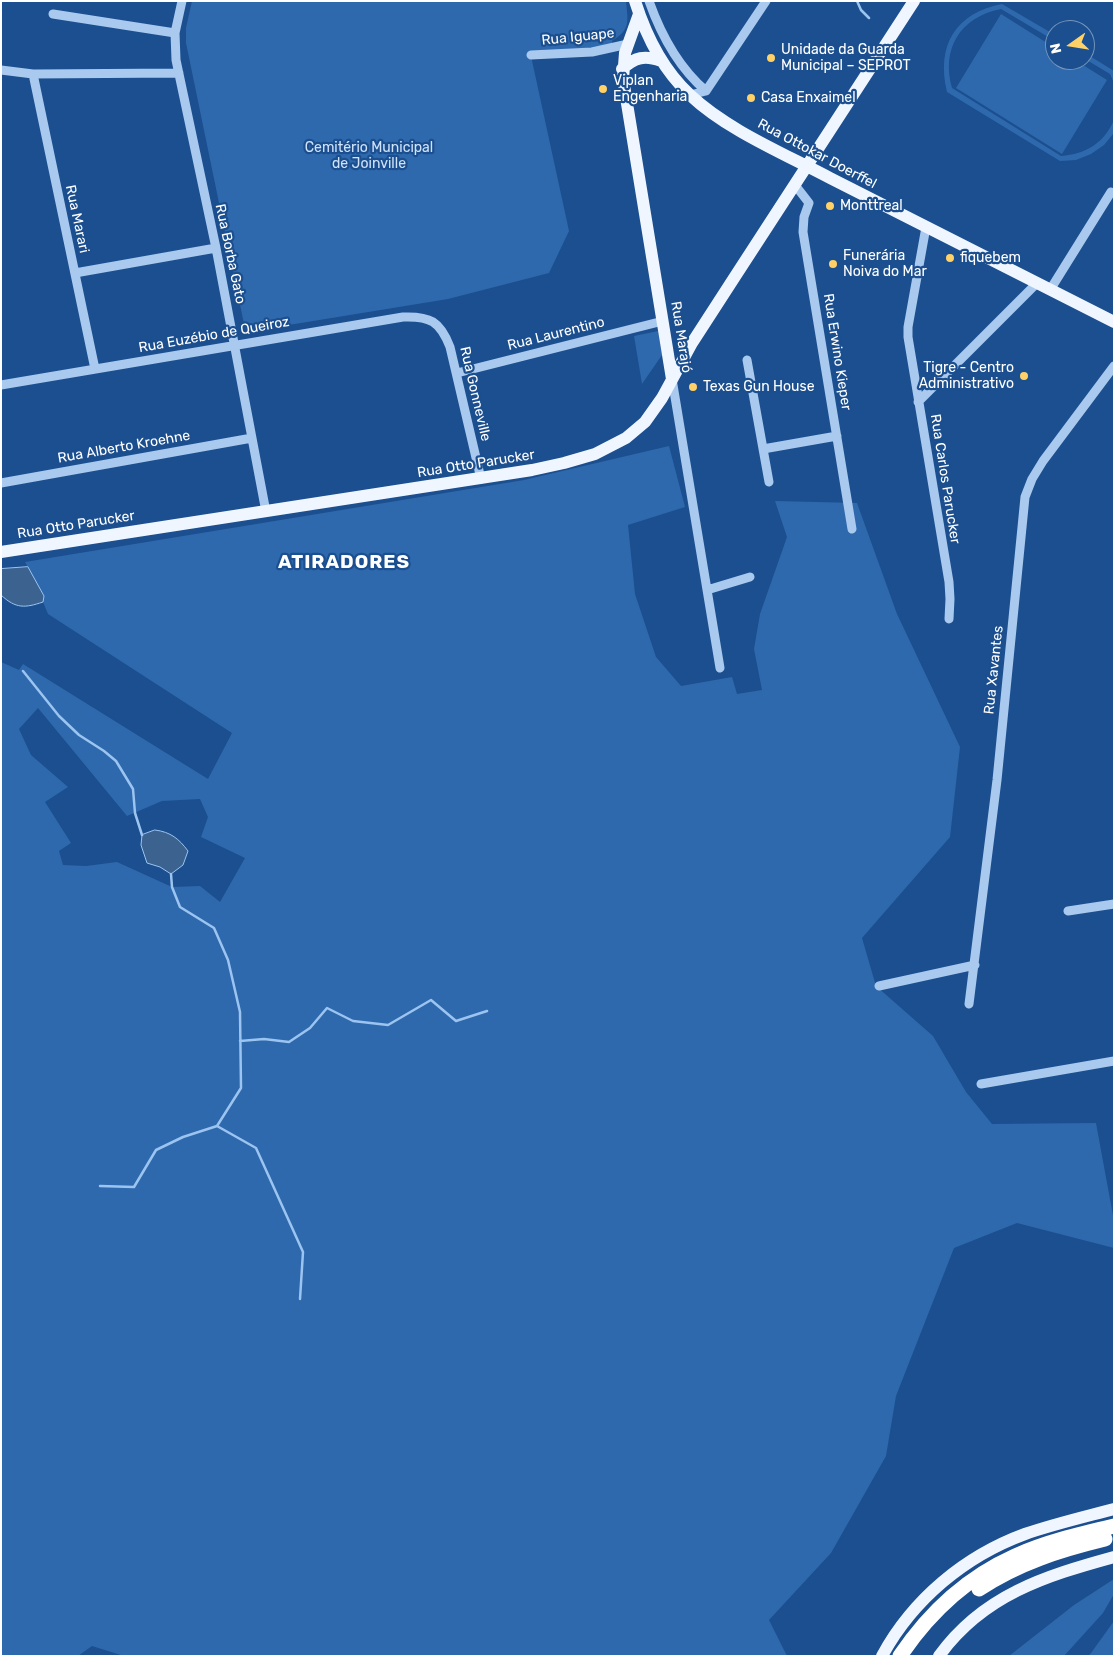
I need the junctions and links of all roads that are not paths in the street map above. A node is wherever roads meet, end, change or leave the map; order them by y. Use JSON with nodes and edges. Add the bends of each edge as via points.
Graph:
{"nodes":[{"id":1,"x":182,"y":1,"type":"edge"},
{"id":2,"x":634,"y":1,"type":"edge"},
{"id":3,"x":649,"y":1,"type":"edge"},
{"id":4,"x":766,"y":1,"type":"edge"},
{"id":5,"x":914,"y":1,"type":"edge"},
{"id":6,"x":53,"y":14,"type":"dead end"},
{"id":7,"x":639,"y":14,"type":"junction"},
{"id":8,"x":175,"y":33,"type":"junction"},
{"id":9,"x":628,"y":44,"type":"junction"},
{"id":10,"x":531,"y":55,"type":"dead end"},
{"id":11,"x":661,"y":61,"type":"junction"},
{"id":12,"x":622,"y":69,"type":"junction"},
{"id":13,"x":1,"y":70,"type":"edge"},
{"id":14,"x":179,"y":73,"type":"junction"},
{"id":15,"x":33,"y":74,"type":"junction"},
{"id":16,"x":706,"y":91,"type":"junction"},
{"id":17,"x":690,"y":95,"type":"junction"},
{"id":18,"x":807,"y":166,"type":"junction"},
{"id":19,"x":830,"y":178,"type":"junction"},
{"id":20,"x":795,"y":185,"type":"junction"},
{"id":21,"x":1110,"y":192,"type":"dead end"},
{"id":22,"x":926,"y":226,"type":"junction"},
{"id":23,"x":216,"y":248,"type":"junction"},
{"id":24,"x":75,"y":273,"type":"junction"},
{"id":25,"x":1037,"y":283,"type":"junction"},
{"id":26,"x":1050,"y":290,"type":"junction"},
{"id":27,"x":432,"y":320,"type":"joint"},
{"id":28,"x":663,"y":321,"type":"junction"},
{"id":29,"x":1114,"y":322,"type":"edge"},
{"id":30,"x":666,"y":340,"type":"junction"},
{"id":31,"x":692,"y":343,"type":"junction"},
{"id":32,"x":235,"y":346,"type":"junction"},
{"id":33,"x":747,"y":360,"type":"dead end"},
{"id":34,"x":1114,"y":366,"type":"edge"},
{"id":35,"x":95,"y":369,"type":"junction"},
{"id":36,"x":457,"y":373,"type":"junction"},
{"id":37,"x":672,"y":380,"type":"junction"},
{"id":38,"x":1,"y":385,"type":"edge"},
{"id":39,"x":918,"y":402,"type":"junction"},
{"id":40,"x":837,"y":436,"type":"junction"},
{"id":41,"x":252,"y":438,"type":"junction"},
{"id":42,"x":763,"y":449,"type":"junction"},
{"id":43,"x":481,"y":478,"type":"junction"},
{"id":44,"x":769,"y":482,"type":"dead end"},
{"id":45,"x":1,"y":483,"type":"edge"},
{"id":46,"x":266,"y":512,"type":"junction"},
{"id":47,"x":852,"y":529,"type":"dead end"},
{"id":48,"x":1,"y":552,"type":"edge"},
{"id":49,"x":750,"y":577,"type":"dead end"},
{"id":50,"x":707,"y":590,"type":"junction"},
{"id":51,"x":949,"y":619,"type":"dead end"},
{"id":52,"x":720,"y":668,"type":"dead end"},
{"id":53,"x":1114,"y":904,"type":"edge"},
{"id":54,"x":1068,"y":912,"type":"dead end"},
{"id":55,"x":975,"y":965,"type":"junction"},
{"id":56,"x":879,"y":986,"type":"dead end"},
{"id":57,"x":969,"y":1004,"type":"dead end"},
{"id":58,"x":1114,"y":1060,"type":"edge"},
{"id":59,"x":981,"y":1084,"type":"dead end"},
{"id":60,"x":1114,"y":1509,"type":"edge"},
{"id":61,"x":1114,"y":1526,"type":"edge"},
{"id":62,"x":1114,"y":1536,"type":"edge"},
{"id":63,"x":1114,"y":1557,"type":"edge"},
{"id":64,"x":882,"y":1656,"type":"edge"},
{"id":65,"x":900,"y":1656,"type":"edge"},
{"id":66,"x":913,"y":1656,"type":"edge"},
{"id":67,"x":939,"y":1656,"type":"edge"}],
"edges":[{"from":1,"to":8,"type":"street","name":"Rua Borba Gato"},
{"from":2,"to":7,"type":"main road","name":"Rua Ottokar Doerffel"},
{"from":3,"to":16,"type":"street","via":[[674,55]]},
{"from":4,"to":16,"type":"street"},
{"from":5,"to":18,"type":"main road","name":"Rua Otto Parucker"},
{"from":6,"to":8,"type":"street"},
{"from":7,"to":9,"type":"main road","name":"Rua Marajó"},
{"from":7,"to":11,"type":"main road","name":"Rua Ottokar Doerffel"},
{"from":8,"to":14,"type":"street","name":"Rua Borba Gato"},
{"from":9,"to":10,"type":"street","name":"Rua Iguape","via":[[592,52]]},
{"from":9,"to":12,"type":"main road","name":"Rua Marajó"},
{"from":11,"to":12,"type":"main road","via":[[641,57]]},
{"from":11,"to":17,"type":"main road","name":"Rua Ottokar Doerffel"},
{"from":12,"to":28,"type":"main road","name":"Rua Marajó"},
{"from":13,"to":15,"type":"street"},
{"from":14,"to":15,"type":"street"},
{"from":14,"to":23,"type":"street","name":"Rua Borba Gato"},
{"from":15,"to":24,"type":"street","name":"Rua Marari"},
{"from":16,"to":17,"type":"street"},
{"from":17,"to":18,"type":"main road","name":"Rua Ottokar Doerffel","via":[[721,119]]},
{"from":18,"to":19,"type":"main road","name":"Rua Ottokar Doerffel"},
{"from":18,"to":20,"type":"main road","name":"Rua Otto Parucker"},
{"from":19,"to":20,"type":"main road"},
{"from":19,"to":22,"type":"main road","name":"Rua Ottokar Doerffel"},
{"from":20,"to":31,"type":"main road","name":"Rua Otto Parucker"},
{"from":20,"to":40,"type":"street","name":"Rua Erwino Kieper","via":[[809,203],[804,217],[804,232]]},
{"from":21,"to":26,"type":"street"},
{"from":22,"to":25,"type":"main road","name":"Rua Ottokar Doerffel"},
{"from":22,"to":39,"type":"street","name":"Rua Carlos Parucker","via":[[908,326]]},
{"from":23,"to":24,"type":"street"},
{"from":23,"to":32,"type":"street","name":"Rua Borba Gato"},
{"from":24,"to":35,"type":"street","name":"Rua Marari"},
{"from":25,"to":26,"type":"main road","name":"Rua Ottokar Doerffel"},
{"from":25,"to":39,"type":"street"},
{"from":26,"to":29,"type":"main road","name":"Rua Ottokar Doerffel"},
{"from":27,"to":32,"type":"street","name":"Rua Euzébio de Queiroz","via":[[403,317]]},
{"from":27,"to":36,"type":"street","name":"Rua Gonneville","via":[[446,335]]},
{"from":28,"to":30,"type":"main road","name":"Rua Marajó"},
{"from":28,"to":36,"type":"street","name":"Rua Laurentino"},
{"from":30,"to":31,"type":"main road","via":[[679,349]]},
{"from":30,"to":37,"type":"main road","name":"Rua Marajó"},
{"from":31,"to":37,"type":"main road","name":"Rua Otto Parucker"},
{"from":32,"to":35,"type":"street","name":"Rua Euzébio de Queiroz"},
{"from":32,"to":41,"type":"street","name":"Rua Borba Gato"},
{"from":33,"to":42,"type":"street"},
{"from":34,"to":55,"type":"street","name":"Rua Xavantes","via":[[1043,461],[1025,497]]},
{"from":35,"to":38,"type":"street","name":"Rua Euzébio de Queiroz"},
{"from":36,"to":43,"type":"street","name":"Rua Gonneville"},
{"from":37,"to":43,"type":"main road","name":"Rua Otto Parucker","via":[[645,422],[616,444],[564,463]]},
{"from":37,"to":50,"type":"street","name":"Rua Marajó"},
{"from":39,"to":51,"type":"street","name":"Rua Carlos Parucker","via":[[948,582]]},
{"from":40,"to":42,"type":"street"},
{"from":40,"to":47,"type":"street","name":"Rua Erwino Kieper"},
{"from":41,"to":45,"type":"street","name":"Rua Alberto Kroehne"},
{"from":41,"to":46,"type":"street","name":"Rua Borba Gato"},
{"from":42,"to":44,"type":"street"},
{"from":43,"to":46,"type":"main road","name":"Rua Otto Parucker"},
{"from":46,"to":48,"type":"main road","name":"Rua Otto Parucker"},
{"from":49,"to":50,"type":"street"},
{"from":50,"to":52,"type":"street","name":"Rua Marajó"},
{"from":53,"to":54,"type":"street"},
{"from":55,"to":56,"type":"street"},
{"from":55,"to":57,"type":"street","name":"Rua Xavantes"},
{"from":58,"to":59,"type":"street"},
{"from":60,"to":64,"type":"main road","via":[[1024,1535],[963,1565],[912,1611]]},
{"from":61,"to":65,"type":"highway","via":[[1039,1546],[995,1566],[941,1606]]},
{"from":62,"to":66,"type":"highway","via":[[1044,1556],[994,1579],[945,1616]]},
{"from":63,"to":67,"type":"main road","via":[[1048,1576],[1016,1590],[980,1613]]}]}
